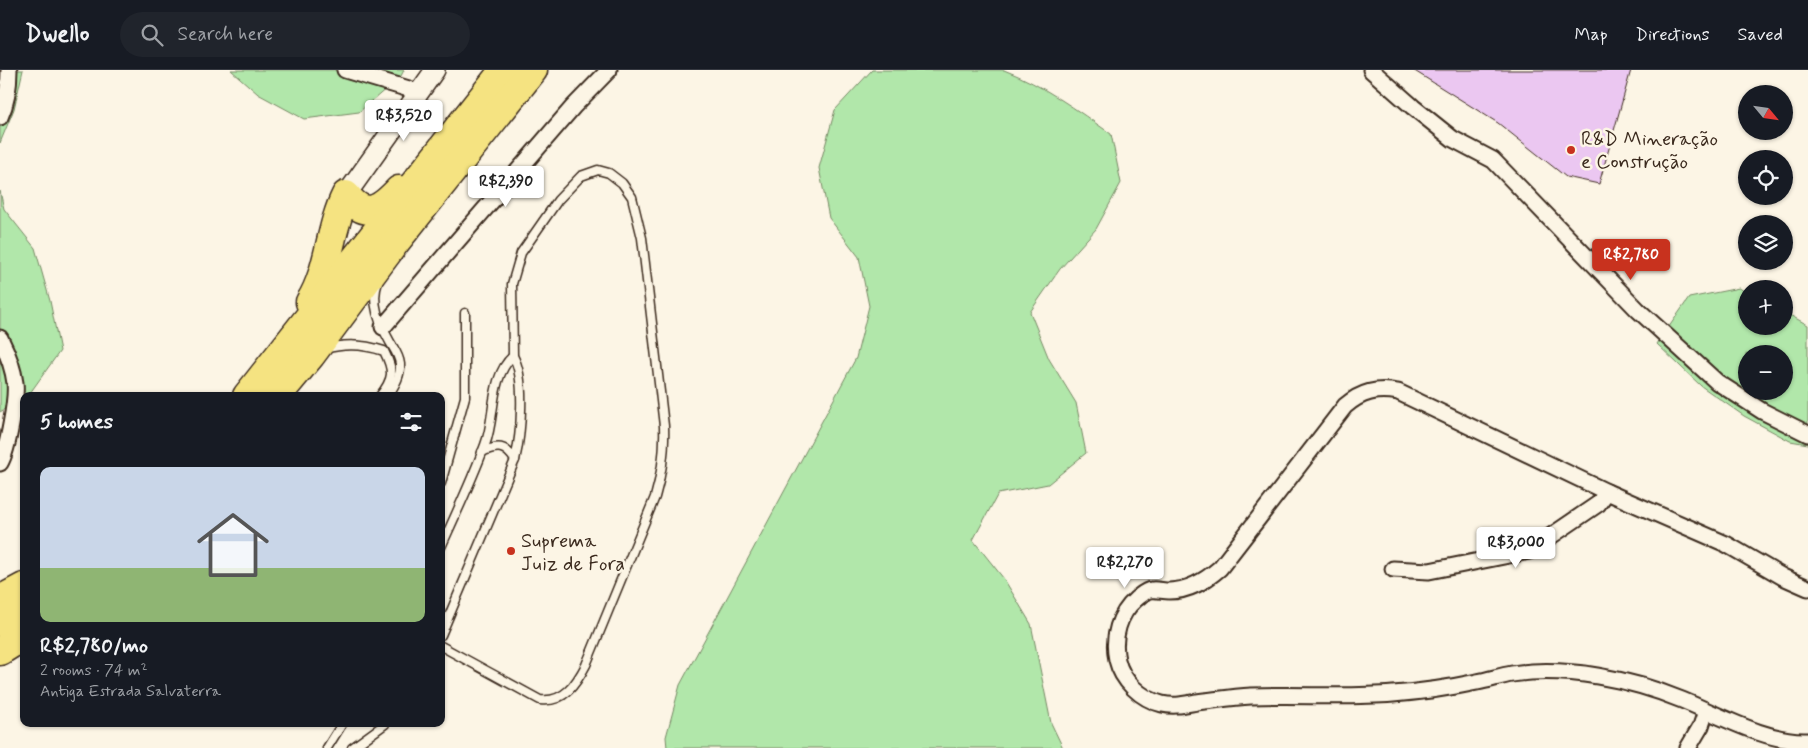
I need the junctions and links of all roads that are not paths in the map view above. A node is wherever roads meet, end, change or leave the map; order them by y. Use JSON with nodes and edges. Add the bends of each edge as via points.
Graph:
{"nodes":[{"id":1,"x":9,"y":70,"type":"edge"},
{"id":2,"x":345,"y":70,"type":"edge"},
{"id":3,"x":434,"y":70,"type":"edge"},
{"id":4,"x":504,"y":70,"type":"edge"},
{"id":5,"x":533,"y":70,"type":"edge"},
{"id":6,"x":609,"y":70,"type":"edge"},
{"id":7,"x":1371,"y":70,"type":"edge"},
{"id":8,"x":419,"y":92,"type":"junction"},
{"id":9,"x":0,"y":117,"type":"edge"},
{"id":10,"x":464,"y":119,"type":"junction"},
{"id":11,"x":346,"y":196,"type":"junction"},
{"id":12,"x":394,"y":244,"type":"junction"},
{"id":13,"x":465,"y":313,"type":"dead end"},
{"id":14,"x":383,"y":328,"type":"junction"},
{"id":15,"x":0,"y":338,"type":"edge"},
{"id":16,"x":390,"y":342,"type":"junction"},
{"id":17,"x":384,"y":351,"type":"junction"},
{"id":18,"x":311,"y":355,"type":"junction"},
{"id":19,"x":513,"y":356,"type":"junction"},
{"id":20,"x":261,"y":392,"type":"edge"},
{"id":21,"x":383,"y":392,"type":"edge"},
{"id":22,"x":390,"y":392,"type":"edge"},
{"id":23,"x":1808,"y":434,"type":"edge"},
{"id":24,"x":482,"y":452,"type":"junction"},
{"id":25,"x":515,"y":460,"type":"junction"},
{"id":26,"x":0,"y":463,"type":"edge"},
{"id":27,"x":445,"y":469,"type":"edge"},
{"id":28,"x":1607,"y":492,"type":"junction"},
{"id":29,"x":445,"y":538,"type":"edge"},
{"id":30,"x":1392,"y":569,"type":"dead end"},
{"id":31,"x":1808,"y":588,"type":"edge"},
{"id":32,"x":20,"y":589,"type":"edge"},
{"id":33,"x":0,"y":600,"type":"edge"},
{"id":34,"x":20,"y":611,"type":"edge"},
{"id":35,"x":445,"y":616,"type":"edge"},
{"id":36,"x":0,"y":622,"type":"edge"},
{"id":37,"x":20,"y":638,"type":"edge"},
{"id":38,"x":445,"y":648,"type":"edge"},
{"id":39,"x":0,"y":651,"type":"edge"},
{"id":40,"x":1706,"y":711,"type":"junction"},
{"id":41,"x":340,"y":727,"type":"edge"},
{"id":42,"x":381,"y":727,"type":"edge"},
{"id":43,"x":1808,"y":742,"type":"edge"},
{"id":44,"x":326,"y":748,"type":"edge"},
{"id":45,"x":352,"y":748,"type":"edge"},
{"id":46,"x":1688,"y":748,"type":"edge"}],
"edges":[{"from":1,"to":9,"type":"street","via":[[9,90]]},
{"from":2,"to":8,"type":"street"},
{"from":3,"to":8,"type":"street"},
{"from":4,"to":10,"type":"highway"},
{"from":5,"to":12,"type":"highway"},
{"from":6,"to":14,"type":"street","via":[[572,107]]},
{"from":7,"to":23,"type":"street","via":[[1453,139],[1493,160],[1638,310],[1717,382],[1762,411]]},
{"from":8,"to":11,"type":"street"},
{"from":10,"to":11,"type":"highway","via":[[382,205],[373,210],[359,208]]},
{"from":10,"to":20,"type":"highway"},
{"from":11,"to":20,"type":"highway","via":[[338,212],[318,290]]},
{"from":12,"to":14,"type":"lane","via":[[376,287],[376,311]]},
{"from":12,"to":18,"type":"highway"},
{"from":13,"to":27,"type":"lane","via":[[465,397]]},
{"from":14,"to":16,"type":"lane"},
{"from":15,"to":26,"type":"street","via":[[15,384],[7,445]]},
{"from":16,"to":17,"type":"lane"},
{"from":16,"to":22,"type":"lane","via":[[400,364],[399,376]]},
{"from":17,"to":18,"type":"lane","via":[[371,346],[341,345]]},
{"from":17,"to":21,"type":"lane","via":[[392,372]]},
{"from":18,"to":20,"type":"highway"},
{"from":19,"to":24,"type":"lane","via":[[500,374]]},
{"from":19,"to":25,"type":"lane","via":[[520,375]]},
{"from":19,"to":38,"type":"lane","via":[[512,284],[521,253],[558,200],[581,176],[598,170],[609,173],[622,183],[632,198],[642,238],[664,426],[661,476],[655,497],[586,665],[578,680],[563,695],[548,701],[540,700]]},
{"from":24,"to":25,"type":"lane","via":[[500,447]]},
{"from":24,"to":29,"type":"lane"},
{"from":25,"to":35,"type":"lane"},
{"from":28,"to":30,"type":"street","via":[[1598,504],[1529,551],[1429,571]]},
{"from":28,"to":31,"type":"street","via":[[1726,544]]},
{"from":28,"to":40,"type":"street","via":[[1398,392],[1361,394],[1345,406],[1220,568],[1208,579],[1172,591],[1150,590],[1132,602],[1117,630],[1118,663],[1134,690],[1152,701],[1173,706],[1250,696],[1390,694],[1453,687],[1512,674],[1561,673],[1635,684]]},
{"from":32,"to":33,"type":"highway"},
{"from":34,"to":36,"type":"highway"},
{"from":37,"to":39,"type":"highway"},
{"from":40,"to":43,"type":"street","via":[[1776,738]]},
{"from":40,"to":46,"type":"street"},
{"from":41,"to":44,"type":"lane"},
{"from":42,"to":45,"type":"lane"}]}
